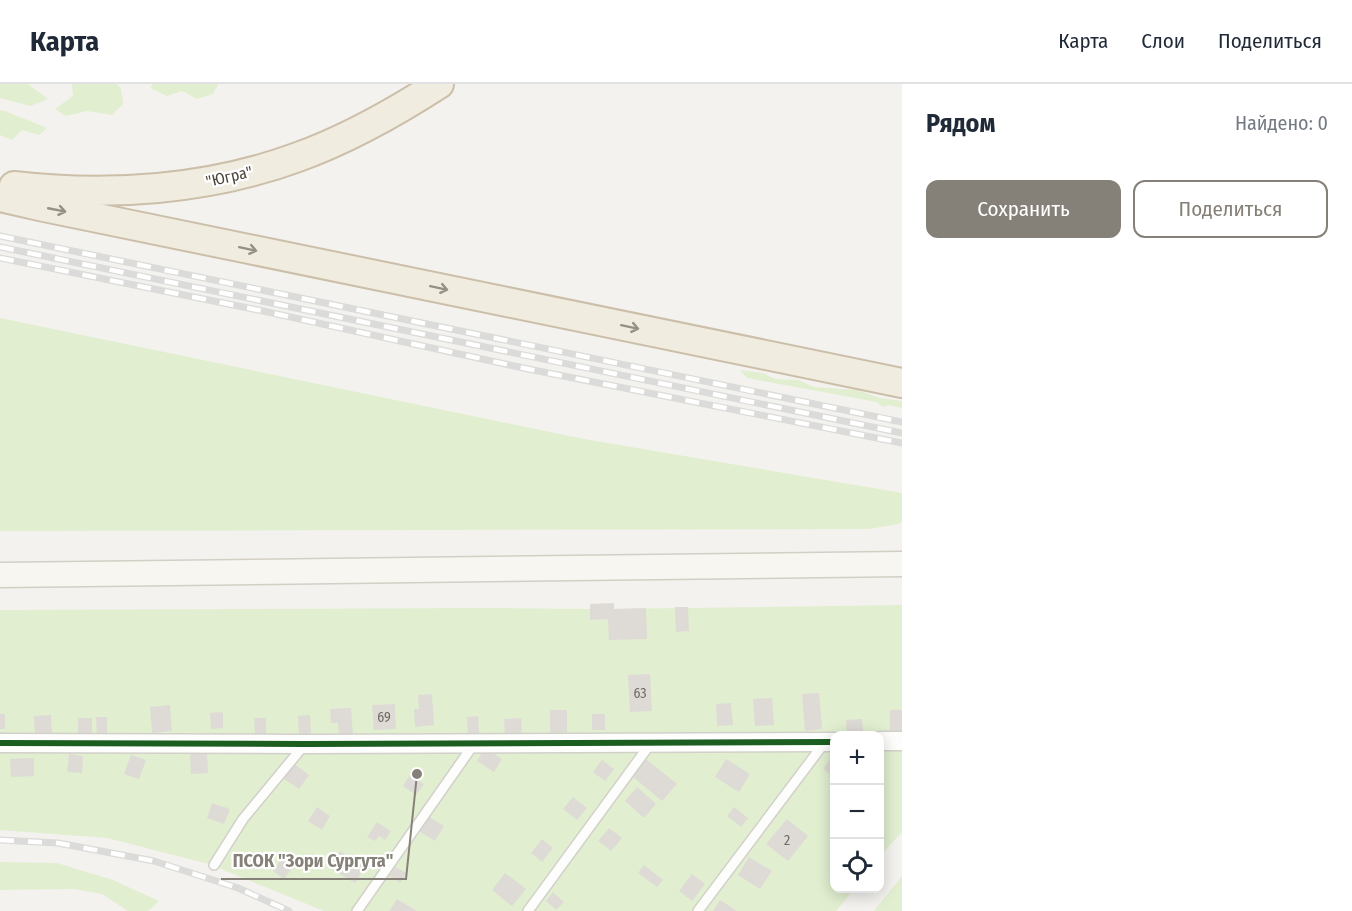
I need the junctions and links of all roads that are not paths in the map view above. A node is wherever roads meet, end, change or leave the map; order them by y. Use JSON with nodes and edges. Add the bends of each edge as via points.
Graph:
{"nodes":[{"id":1,"x":439,"y":84,"type":"edge"},
{"id":2,"x":0,"y":185,"type":"edge"},
{"id":3,"x":0,"y":197,"type":"edge"},
{"id":4,"x":902,"y":383,"type":"edge"},
{"id":5,"x":902,"y":564,"type":"edge"},
{"id":6,"x":0,"y":575,"type":"edge"},
{"id":7,"x":884,"y":741,"type":"edge"},
{"id":8,"x":902,"y":741,"type":"edge"},
{"id":9,"x":830,"y":742,"type":"edge"},
{"id":10,"x":0,"y":743,"type":"edge"},
{"id":11,"x":651,"y":743,"type":"junction"},
{"id":12,"x":305,"y":744,"type":"junction"},
{"id":13,"x":474,"y":744,"type":"junction"},
{"id":14,"x":214,"y":865,"type":"dead end"},
{"id":15,"x":357,"y":911,"type":"edge"},
{"id":16,"x":528,"y":911,"type":"edge"},
{"id":17,"x":699,"y":911,"type":"edge"}],
"edges":[{"from":1,"to":2,"type":"highway","name":"\"Югра\"","via":[[341,139],[252,171],[204,182],[149,188]]},
{"from":3,"to":4,"type":"highway","one_way":true},
{"from":5,"to":6,"type":"main road"},
{"from":7,"to":8,"type":"street"},
{"from":9,"to":11,"type":"street"},
{"from":9,"to":17,"type":"lane"},
{"from":10,"to":12,"type":"street"},
{"from":11,"to":13,"type":"street"},
{"from":11,"to":16,"type":"lane"},
{"from":12,"to":13,"type":"street"},
{"from":12,"to":14,"type":"lane","via":[[243,819]]},
{"from":13,"to":15,"type":"lane"}]}
